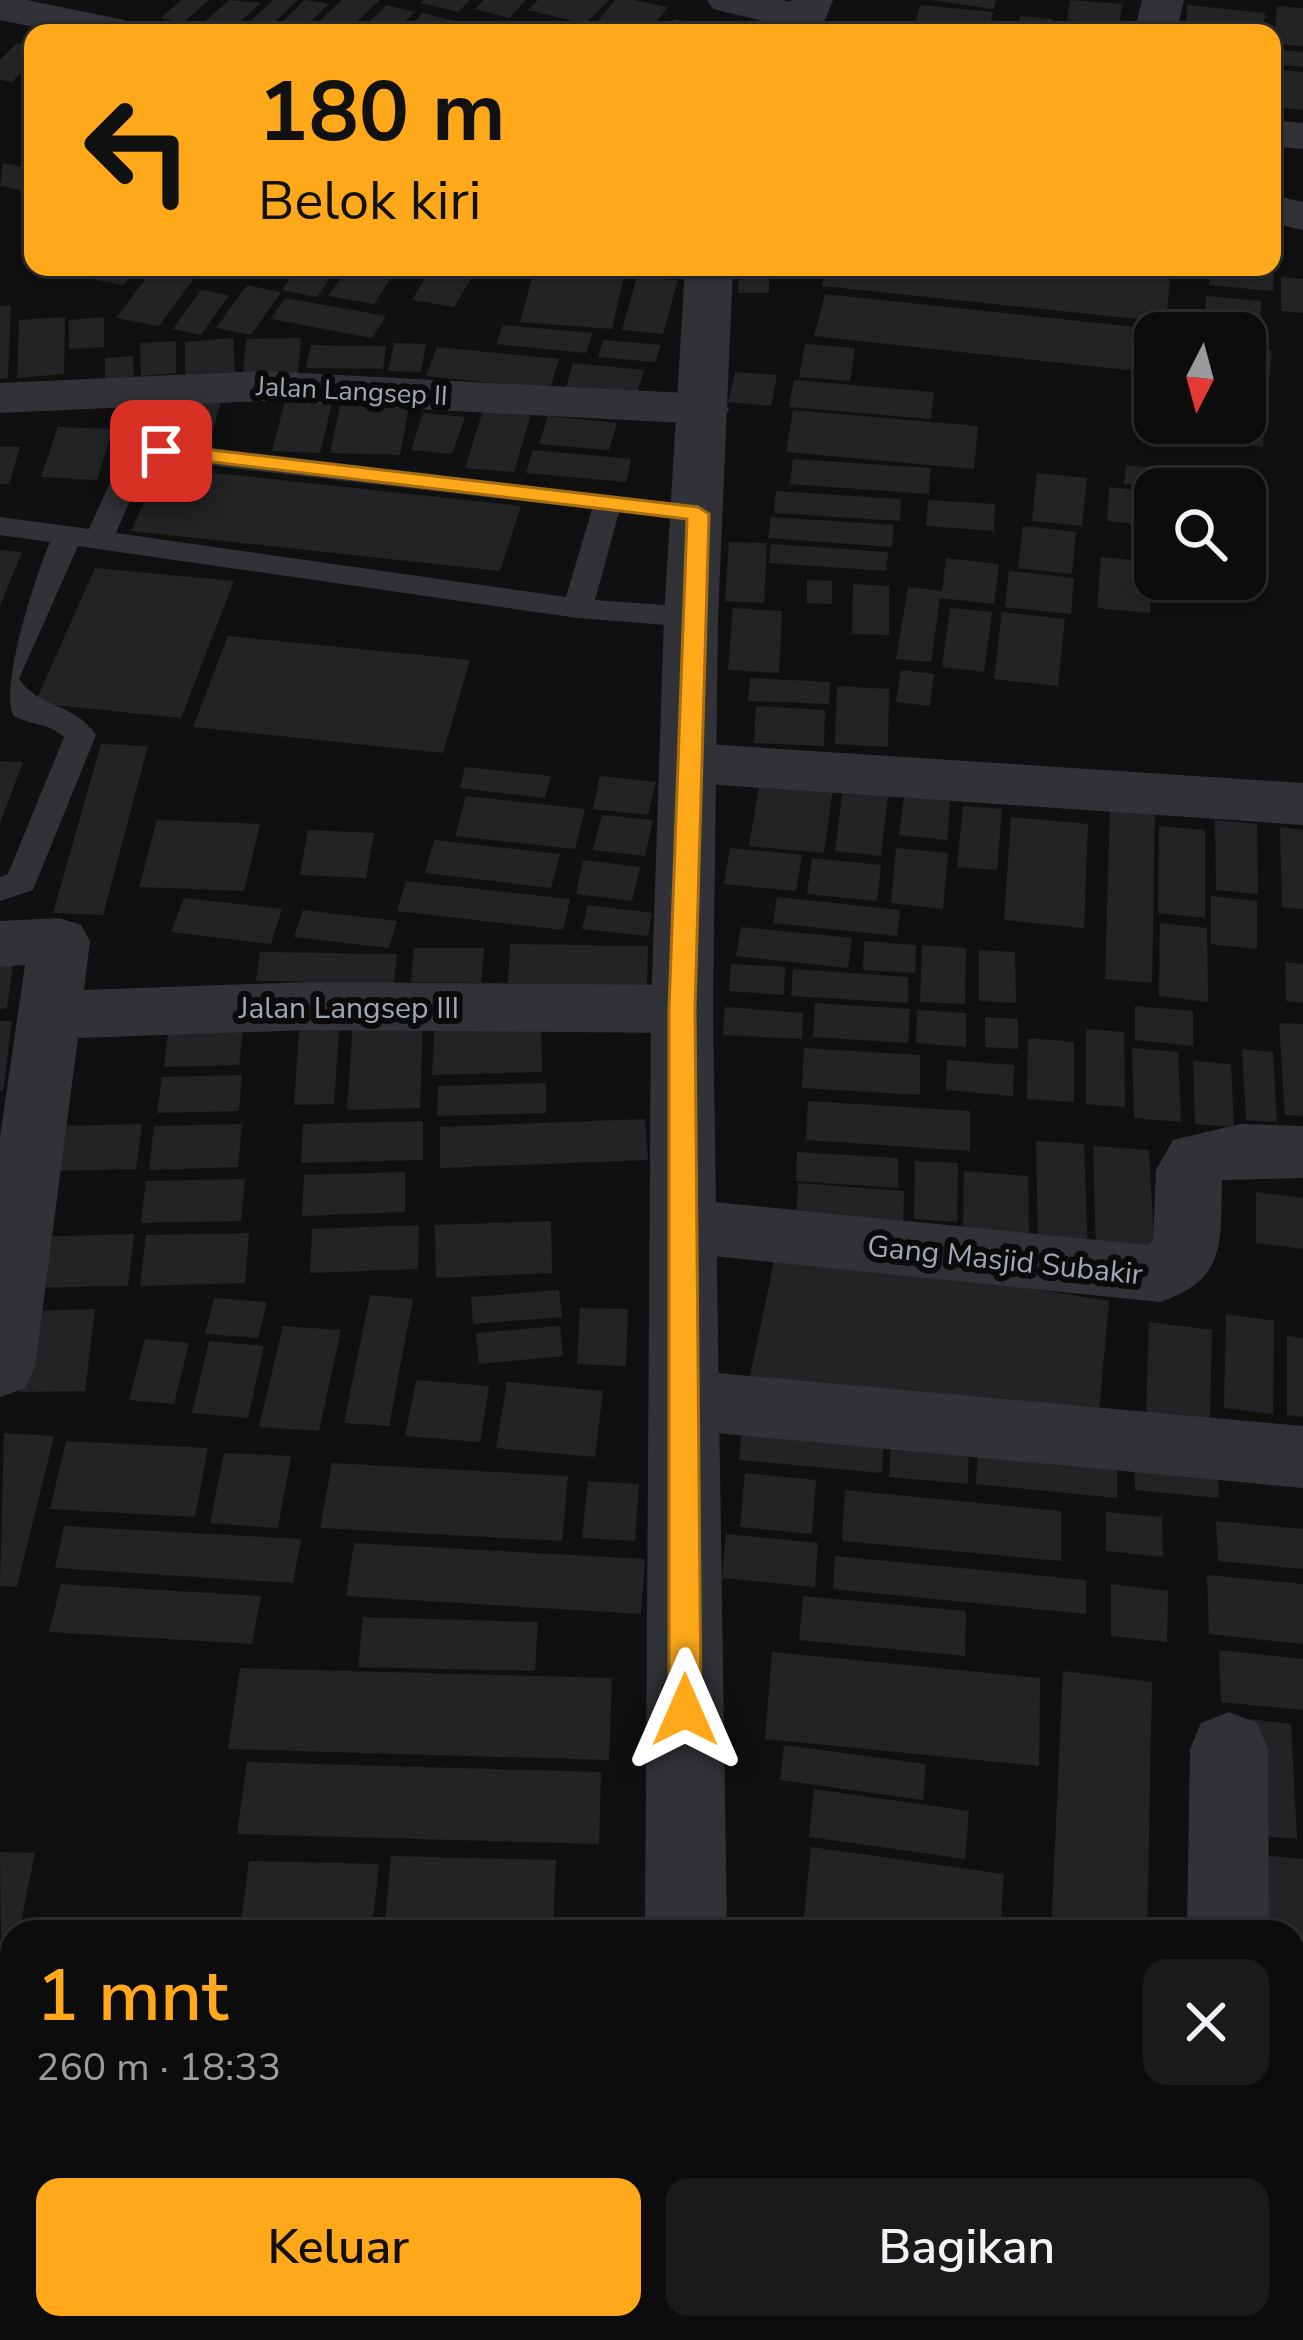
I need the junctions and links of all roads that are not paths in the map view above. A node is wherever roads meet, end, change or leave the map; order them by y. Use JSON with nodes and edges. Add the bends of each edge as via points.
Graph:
{"nodes":[{"id":1,"x":0,"y":8,"type":"edge"},
{"id":2,"x":79,"y":24,"type":"edge"},
{"id":3,"x":709,"y":276,"type":"edge"},
{"id":4,"x":0,"y":398,"type":"edge"},
{"id":5,"x":704,"y":409,"type":"junction"},
{"id":6,"x":608,"y":502,"type":"junction"},
{"id":7,"x":698,"y":514,"type":"junction"},
{"id":8,"x":0,"y":526,"type":"edge"},
{"id":9,"x":84,"y":535,"type":"junction"},
{"id":10,"x":578,"y":608,"type":"junction"},
{"id":11,"x":691,"y":617,"type":"junction"},
{"id":12,"x":691,"y":763,"type":"junction"},
{"id":13,"x":1303,"y":805,"type":"edge"},
{"id":14,"x":0,"y":889,"type":"edge"},
{"id":15,"x":0,"y":944,"type":"edge"},
{"id":16,"x":52,"y":998,"type":"junction"},
{"id":17,"x":682,"y":1009,"type":"junction"},
{"id":18,"x":18,"y":1099,"type":"edge"},
{"id":19,"x":1303,"y":1152,"type":"edge"},
{"id":20,"x":683,"y":1226,"type":"junction"},
{"id":21,"x":6,"y":1275,"type":"edge"},
{"id":22,"x":0,"y":1367,"type":"edge"},
{"id":23,"x":684,"y":1400,"type":"junction"},
{"id":24,"x":1303,"y":1457,"type":"edge"},
{"id":25,"x":1229,"y":1749,"type":"dead end"},
{"id":26,"x":686,"y":1920,"type":"edge"},
{"id":27,"x":1228,"y":1920,"type":"edge"}],
"edges":[{"from":1,"to":2,"type":"street"},
{"from":3,"to":5,"type":"street"},
{"from":4,"to":5,"type":"street","name":"Jalan Langsep II","via":[[263,386]]},
{"from":5,"to":7,"type":"street"},
{"from":6,"to":7,"type":"lane"},
{"from":6,"to":9,"type":"lane","via":[[161,451],[134,458]]},
{"from":6,"to":10,"type":"lane"},
{"from":7,"to":11,"type":"street"},
{"from":8,"to":9,"type":"lane"},
{"from":9,"to":10,"type":"lane"},
{"from":9,"to":14,"type":"lane","via":[[4,679],[23,706],[64,719],[80,735],[21,882]]},
{"from":10,"to":11,"type":"lane"},
{"from":11,"to":12,"type":"street"},
{"from":12,"to":13,"type":"street"},
{"from":12,"to":17,"type":"street"},
{"from":15,"to":16,"type":"street","via":[[58,940]]},
{"from":16,"to":17,"type":"street","name":"Jalan Langsep III"},
{"from":16,"to":18,"type":"street"},
{"from":17,"to":20,"type":"street"},
{"from":18,"to":21,"type":"street"},
{"from":19,"to":20,"type":"street","name":"Gang Masjid Subakir","via":[[1240,1150],[1196,1159],[1186,1253],[1173,1269],[1143,1276]]},
{"from":20,"to":23,"type":"street"},
{"from":21,"to":22,"type":"street"},
{"from":23,"to":24,"type":"street"},
{"from":23,"to":26,"type":"street"},
{"from":25,"to":27,"type":"street"}]}
